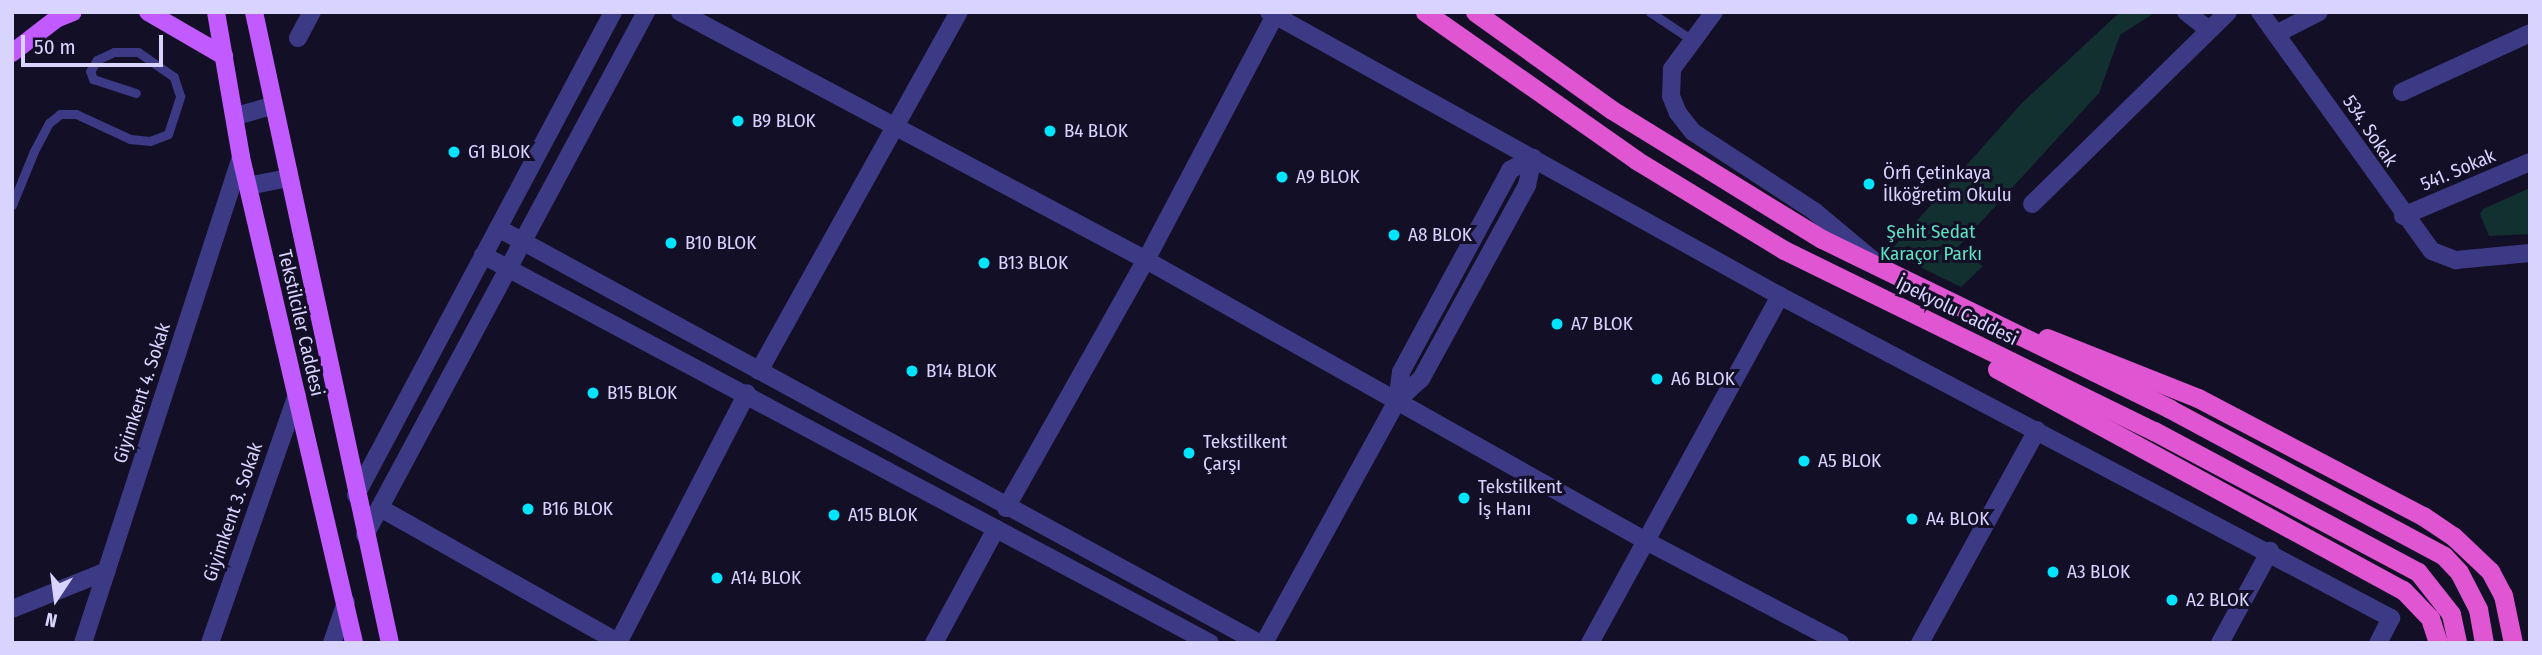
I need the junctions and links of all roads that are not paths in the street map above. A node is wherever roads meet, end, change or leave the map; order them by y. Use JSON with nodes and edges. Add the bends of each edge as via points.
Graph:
{"nodes":[{"id":1,"x":73,"y":12,"type":"edge"},
{"id":2,"x":148,"y":12,"type":"edge"},
{"id":3,"x":216,"y":12,"type":"edge"},
{"id":4,"x":254,"y":12,"type":"edge"},
{"id":5,"x":312,"y":12,"type":"edge"},
{"id":6,"x":613,"y":12,"type":"edge"},
{"id":7,"x":646,"y":12,"type":"edge"},
{"id":8,"x":680,"y":12,"type":"edge"},
{"id":9,"x":958,"y":12,"type":"edge"},
{"id":10,"x":1426,"y":12,"type":"edge"},
{"id":11,"x":1475,"y":12,"type":"edge"},
{"id":12,"x":1650,"y":12,"type":"edge"},
{"id":13,"x":1714,"y":12,"type":"edge"},
{"id":14,"x":2186,"y":12,"type":"edge"},
{"id":15,"x":2228,"y":12,"type":"edge"},
{"id":16,"x":2260,"y":12,"type":"edge"},
{"id":17,"x":2319,"y":12,"type":"edge"},
{"id":18,"x":1272,"y":14,"type":"edge"},
{"id":19,"x":2209,"y":30,"type":"junction"},
{"id":20,"x":2530,"y":33,"type":"edge"},
{"id":21,"x":2276,"y":34,"type":"junction"},
{"id":22,"x":298,"y":38,"type":"dead end"},
{"id":23,"x":1692,"y":40,"type":"junction"},
{"id":24,"x":12,"y":53,"type":"edge"},
{"id":25,"x":225,"y":56,"type":"junction"},
{"id":26,"x":2402,"y":92,"type":"dead end"},
{"id":27,"x":136,"y":93,"type":"dead end"},
{"id":28,"x":271,"y":106,"type":"junction"},
{"id":29,"x":236,"y":116,"type":"junction"},
{"id":30,"x":896,"y":129,"type":"junction"},
{"id":31,"x":241,"y":157,"type":"junction"},
{"id":32,"x":1533,"y":158,"type":"junction"},
{"id":33,"x":2530,"y":162,"type":"edge"},
{"id":34,"x":288,"y":178,"type":"junction"},
{"id":35,"x":248,"y":186,"type":"junction"},
{"id":36,"x":2032,"y":204,"type":"dead end"},
{"id":37,"x":12,"y":205,"type":"edge"},
{"id":38,"x":2403,"y":216,"type":"junction"},
{"id":39,"x":498,"y":228,"type":"junction"},
{"id":40,"x":523,"y":242,"type":"junction"},
{"id":41,"x":2530,"y":253,"type":"edge"},
{"id":42,"x":483,"y":255,"type":"junction"},
{"id":43,"x":1146,"y":260,"type":"junction"},
{"id":44,"x":508,"y":270,"type":"junction"},
{"id":45,"x":1888,"y":274,"type":"junction"},
{"id":46,"x":1780,"y":296,"type":"junction"},
{"id":47,"x":1986,"y":320,"type":"junction"},
{"id":48,"x":1923,"y":321,"type":"junction"},
{"id":49,"x":759,"y":371,"type":"junction"},
{"id":50,"x":747,"y":393,"type":"junction"},
{"id":51,"x":297,"y":396,"type":"junction"},
{"id":52,"x":1397,"y":401,"type":"junction"},
{"id":53,"x":2037,"y":430,"type":"junction"},
{"id":54,"x":356,"y":495,"type":"junction"},
{"id":55,"x":380,"y":508,"type":"junction"},
{"id":56,"x":1006,"y":508,"type":"junction"},
{"id":57,"x":996,"y":528,"type":"junction"},
{"id":58,"x":365,"y":535,"type":"junction"},
{"id":59,"x":1646,"y":541,"type":"junction"},
{"id":60,"x":2270,"y":551,"type":"junction"},
{"id":61,"x":107,"y":571,"type":"junction"},
{"id":62,"x":346,"y":602,"type":"junction"},
{"id":63,"x":12,"y":609,"type":"edge"},
{"id":64,"x":2484,"y":635,"type":"edge"},
{"id":65,"x":2456,"y":636,"type":"edge"},
{"id":66,"x":619,"y":642,"type":"edge"},
{"id":67,"x":82,"y":643,"type":"edge"},
{"id":68,"x":210,"y":643,"type":"edge"},
{"id":69,"x":332,"y":643,"type":"edge"},
{"id":70,"x":354,"y":643,"type":"edge"},
{"id":71,"x":390,"y":643,"type":"edge"},
{"id":72,"x":934,"y":643,"type":"edge"},
{"id":73,"x":1210,"y":643,"type":"edge"},
{"id":74,"x":1261,"y":643,"type":"edge"},
{"id":75,"x":1590,"y":643,"type":"edge"},
{"id":76,"x":1840,"y":643,"type":"edge"},
{"id":77,"x":1920,"y":643,"type":"edge"},
{"id":78,"x":2220,"y":643,"type":"edge"},
{"id":79,"x":2378,"y":643,"type":"edge"},
{"id":80,"x":2438,"y":643,"type":"edge"},
{"id":81,"x":2513,"y":643,"type":"edge"}],
"edges":[{"from":1,"to":24,"type":"main road","via":[[56,19]]},
{"from":2,"to":25,"type":"main road"},
{"from":3,"to":25,"type":"main road","name":"Tekstilciler Caddesi"},
{"from":4,"to":28,"type":"main road","name":"Tekstilciler Caddesi"},
{"from":5,"to":22,"type":"street"},
{"from":6,"to":39,"type":"street"},
{"from":7,"to":40,"type":"street"},
{"from":8,"to":30,"type":"street"},
{"from":9,"to":30,"type":"street"},
{"from":10,"to":48,"type":"highway","name":"İpekyolu Caddesi","via":[[1636,160],[1784,250]]},
{"from":11,"to":45,"type":"highway","name":"İpekyolu Caddesi","via":[[1612,110],[1822,239]]},
{"from":12,"to":23,"type":"lane"},
{"from":13,"to":23,"type":"street"},
{"from":14,"to":19,"type":"street"},
{"from":15,"to":19,"type":"street"},
{"from":16,"to":21,"type":"street","name":"534. Sokak"},
{"from":17,"to":21,"type":"street"},
{"from":18,"to":32,"type":"street"},
{"from":18,"to":43,"type":"street"},
{"from":19,"to":36,"type":"street"},
{"from":20,"to":26,"type":"street"},
{"from":21,"to":38,"type":"street","name":"534. Sokak"},
{"from":23,"to":45,"type":"street","via":[[1672,69],[1671,85],[1678,113],[1693,132],[1815,211]]},
{"from":25,"to":29,"type":"main road","name":"Tekstilciler Caddesi"},
{"from":27,"to":37,"type":"lane","via":[[93,79],[90,71],[97,60],[114,52],[138,52],[174,77],[180,96],[168,134],[149,141],[130,139],[76,114],[60,114],[49,123],[34,151]]},
{"from":28,"to":29,"type":"street"},
{"from":28,"to":34,"type":"main road","name":"Tekstilciler Caddesi"},
{"from":29,"to":31,"type":"main road","name":"Tekstilciler Caddesi"},
{"from":30,"to":43,"type":"street"},
{"from":30,"to":49,"type":"street"},
{"from":31,"to":35,"type":"main road","name":"Tekstilciler Caddesi"},
{"from":31,"to":61,"type":"street","name":"Giyimkent 4. Sokak"},
{"from":32,"to":46,"type":"street"},
{"from":32,"to":52,"type":"street","via":[[1527,185],[1421,379]]},
{"from":33,"to":38,"type":"street","name":"541. Sokak"},
{"from":34,"to":35,"type":"street"},
{"from":34,"to":54,"type":"main road","name":"Tekstilciler Caddesi"},
{"from":35,"to":51,"type":"main road","name":"Tekstilciler Caddesi"},
{"from":38,"to":41,"type":"street","name":"534. Sokak","via":[[2432,250],[2456,260]]},
{"from":39,"to":40,"type":"street"},
{"from":39,"to":42,"type":"street"},
{"from":40,"to":44,"type":"street"},
{"from":40,"to":49,"type":"street"},
{"from":42,"to":44,"type":"street"},
{"from":42,"to":54,"type":"street"},
{"from":43,"to":52,"type":"street"},
{"from":43,"to":56,"type":"street"},
{"from":44,"to":50,"type":"street"},
{"from":44,"to":55,"type":"street"},
{"from":45,"to":47,"type":"highway","name":"İpekyolu Caddesi"},
{"from":46,"to":53,"type":"street"},
{"from":46,"to":59,"type":"street"},
{"from":47,"to":64,"type":"highway","name":"İpekyolu Caddesi","via":[[2170,409],[2423,543],[2459,572]]},
{"from":47,"to":81,"type":"highway","via":[[2071,346],[2198,398],[2423,516],[2453,536],[2490,571],[2503,595]]},
{"from":48,"to":65,"type":"highway","name":"İpekyolu Caddesi","via":[[2154,431],[2418,572],[2434,588]]},
{"from":48,"to":80,"type":"highway","via":[[2019,382],[2403,590],[2430,618]]},
{"from":49,"to":50,"type":"street"},
{"from":49,"to":56,"type":"street"},
{"from":50,"to":57,"type":"street"},
{"from":50,"to":66,"type":"street"},
{"from":51,"to":62,"type":"main road","name":"Tekstilciler Caddesi"},
{"from":51,"to":68,"type":"street","name":"Giyimkent 3. Sokak"},
{"from":52,"to":59,"type":"street"},
{"from":52,"to":74,"type":"street"},
{"from":53,"to":60,"type":"street"},
{"from":53,"to":77,"type":"street"},
{"from":54,"to":58,"type":"main road","name":"Tekstilciler Caddesi"},
{"from":55,"to":58,"type":"street"},
{"from":55,"to":66,"type":"street"},
{"from":56,"to":57,"type":"street"},
{"from":56,"to":74,"type":"street"},
{"from":57,"to":72,"type":"street"},
{"from":57,"to":73,"type":"street"},
{"from":58,"to":71,"type":"main road","name":"Tekstilciler Caddesi"},
{"from":59,"to":75,"type":"street"},
{"from":59,"to":76,"type":"street"},
{"from":60,"to":78,"type":"street"},
{"from":60,"to":79,"type":"street","via":[[2391,618]]},
{"from":61,"to":63,"type":"street"},
{"from":61,"to":67,"type":"street","name":"Giyimkent 4. Sokak"},
{"from":62,"to":69,"type":"street"},
{"from":62,"to":70,"type":"main road","name":"Tekstilciler Caddesi"}]}
